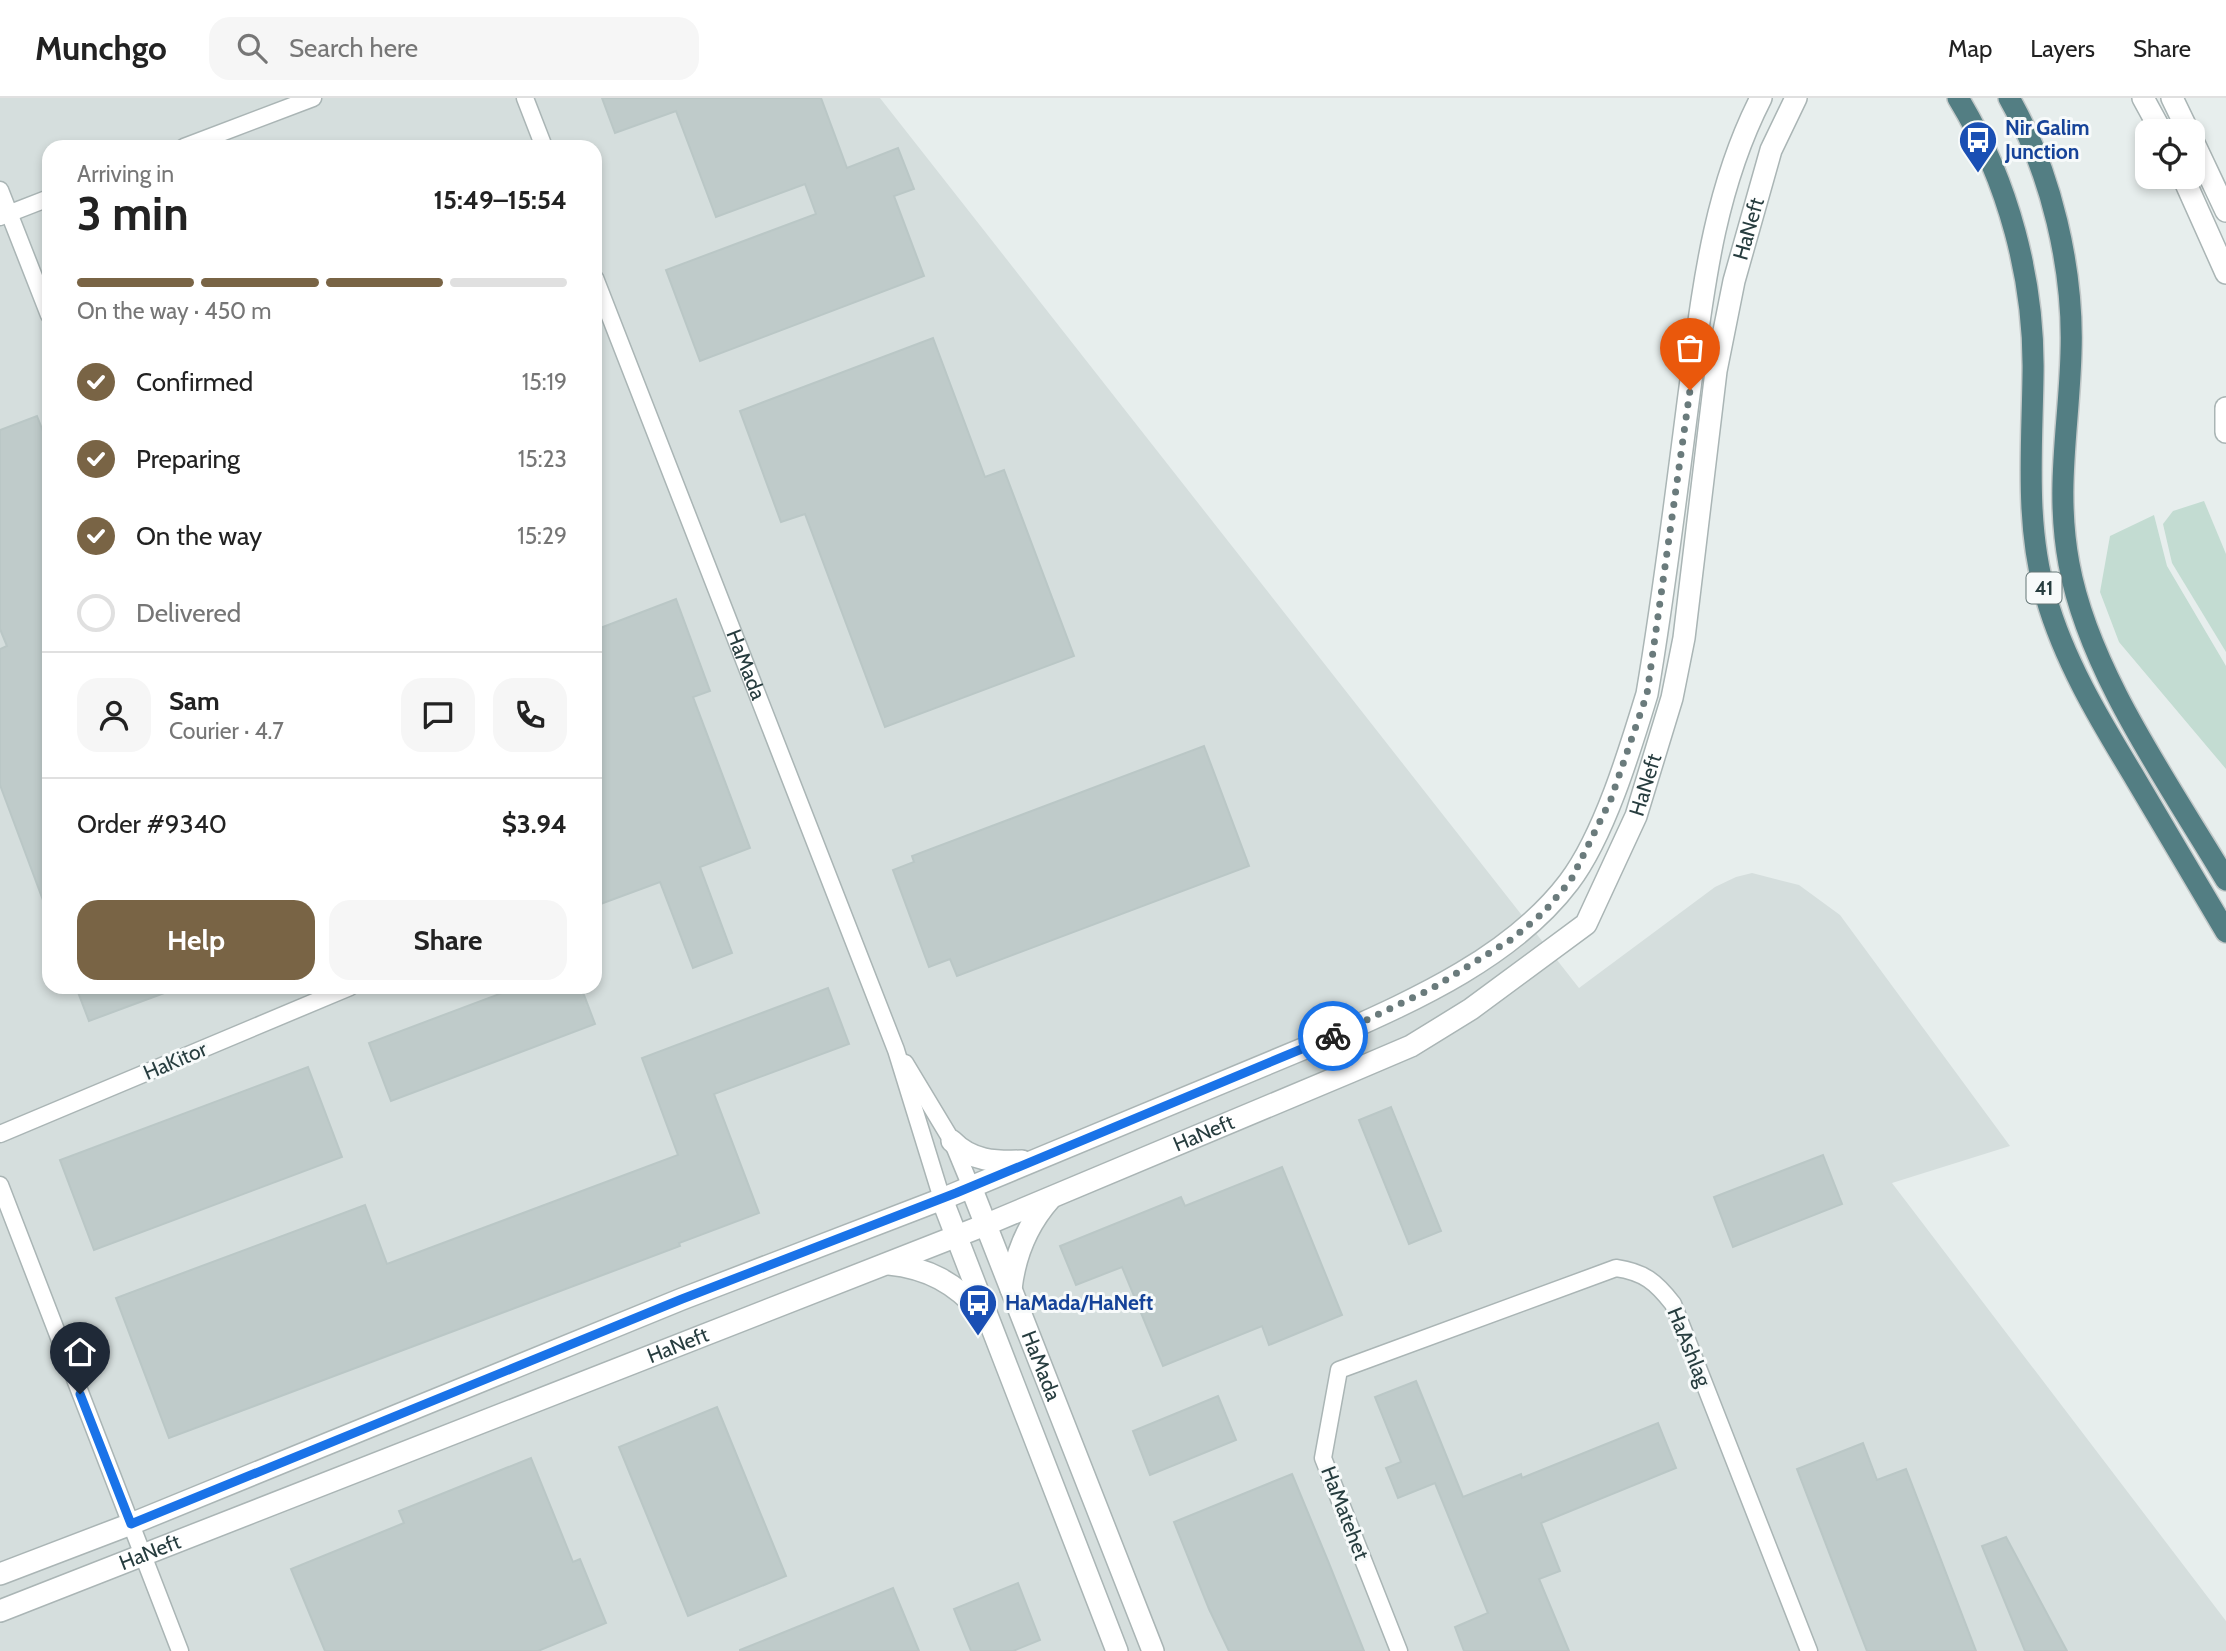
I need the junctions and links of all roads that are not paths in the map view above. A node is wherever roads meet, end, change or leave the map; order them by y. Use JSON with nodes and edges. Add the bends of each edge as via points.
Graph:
{"nodes":[{"id":1,"x":313,"y":98,"type":"edge"},
{"id":2,"x":524,"y":98,"type":"edge"},
{"id":3,"x":1761,"y":98,"type":"edge"},
{"id":4,"x":1796,"y":98,"type":"edge"},
{"id":5,"x":1958,"y":98,"type":"edge"},
{"id":6,"x":2009,"y":98,"type":"edge"},
{"id":7,"x":2026,"y":98,"type":"edge"},
{"id":8,"x":2143,"y":98,"type":"edge"},
{"id":9,"x":2172,"y":98,"type":"edge"},
{"id":10,"x":2154,"y":119,"type":"edge"},
{"id":11,"x":2182,"y":119,"type":"edge"},
{"id":12,"x":202,"y":140,"type":"edge"},
{"id":13,"x":541,"y":140,"type":"edge"},
{"id":14,"x":2037,"y":163,"type":"junction"},
{"id":15,"x":2205,"y":166,"type":"edge"},
{"id":16,"x":2188,"y":189,"type":"edge"},
{"id":17,"x":0,"y":190,"type":"edge"},
{"id":18,"x":42,"y":201,"type":"edge"},
{"id":19,"x":2226,"y":211,"type":"edge"},
{"id":20,"x":5,"y":215,"type":"edge"},
{"id":21,"x":2226,"y":273,"type":"edge"},
{"id":22,"x":602,"y":296,"type":"edge"},
{"id":23,"x":42,"y":299,"type":"edge"},
{"id":24,"x":2226,"y":408,"type":"edge"},
{"id":25,"x":2226,"y":432,"type":"edge"},
{"id":26,"x":2226,"y":880,"type":"edge"},
{"id":27,"x":2226,"y":932,"type":"edge"},
{"id":28,"x":314,"y":994,"type":"edge"},
{"id":29,"x":896,"y":1050,"type":"junction"},
{"id":30,"x":0,"y":1134,"type":"edge"},
{"id":31,"x":952,"y":1141,"type":"junction"},
{"id":32,"x":1034,"y":1161,"type":"junction"},
{"id":33,"x":0,"y":1185,"type":"edge"},
{"id":34,"x":971,"y":1187,"type":"junction"},
{"id":35,"x":1052,"y":1197,"type":"junction"},
{"id":36,"x":942,"y":1199,"type":"junction"},
{"id":37,"x":985,"y":1224,"type":"junction"},
{"id":38,"x":956,"y":1236,"type":"junction"},
{"id":39,"x":883,"y":1264,"type":"junction"},
{"id":40,"x":1011,"y":1291,"type":"junction"},
{"id":41,"x":987,"y":1319,"type":"junction"},
{"id":42,"x":1339,"y":1370,"type":"joint"},
{"id":43,"x":131,"y":1524,"type":"junction"},
{"id":44,"x":143,"y":1556,"type":"junction"},
{"id":45,"x":0,"y":1574,"type":"edge"},
{"id":46,"x":0,"y":1611,"type":"edge"},
{"id":47,"x":180,"y":1651,"type":"edge"},
{"id":48,"x":1117,"y":1651,"type":"edge"},
{"id":49,"x":1153,"y":1651,"type":"edge"},
{"id":50,"x":1399,"y":1651,"type":"edge"},
{"id":51,"x":1809,"y":1651,"type":"edge"}],
"edges":[{"from":1,"to":12,"type":"street"},
{"from":2,"to":13,"type":"street"},
{"from":3,"to":32,"type":"street","name":"HaNeft","via":[[1722,191],[1707,264],[1647,694],[1611,799],[1571,880],[1544,912],[1512,939],[1392,1010]]},
{"from":4,"to":35,"type":"street","name":"HaNeft","via":[[1770,150],[1734,281],[1716,371],[1684,638],[1672,698],[1636,816],[1586,924],[1471,1009],[1410,1046]]},
{"from":5,"to":27,"type":"highway","number":"41","via":[[2006,200],[2027,290],[2034,374],[2031,496],[2045,596],[2092,706]]},
{"from":6,"to":14,"type":"highway","number":"41"},
{"from":7,"to":14,"type":"highway"},
{"from":8,"to":10,"type":"street"},
{"from":9,"to":11,"type":"street"},
{"from":14,"to":26,"type":"highway","number":"41","via":[[2059,235],[2067,293],[2071,352],[2060,476],[2069,567],[2113,688]]},
{"from":15,"to":19,"type":"street"},
{"from":16,"to":21,"type":"street"},
{"from":17,"to":20,"type":"street"},
{"from":18,"to":20,"type":"street"},
{"from":20,"to":23,"type":"street"},
{"from":22,"to":29,"type":"street","name":"HaMada"},
{"from":24,"to":25,"type":"street"},
{"from":28,"to":30,"type":"street","name":"HaKitor"},
{"from":29,"to":31,"type":"street","name":"HaMada"},
{"from":29,"to":36,"type":"street","name":"HaMada"},
{"from":31,"to":32,"type":"street","via":[[960,1150],[985,1160]]},
{"from":31,"to":34,"type":"street","name":"HaMada"},
{"from":32,"to":34,"type":"street","name":"HaNeft"},
{"from":33,"to":43,"type":"street"},
{"from":34,"to":36,"type":"street","name":"HaNeft"},
{"from":34,"to":37,"type":"street","name":"HaMada"},
{"from":35,"to":37,"type":"street","name":"HaNeft"},
{"from":35,"to":40,"type":"street","via":[[1022,1242]]},
{"from":36,"to":38,"type":"street","name":"HaMada"},
{"from":36,"to":43,"type":"street","name":"HaNeft","via":[[682,1299]]},
{"from":37,"to":38,"type":"street","name":"HaNeft"},
{"from":37,"to":40,"type":"street","name":"HaMada"},
{"from":38,"to":39,"type":"street","name":"HaNeft"},
{"from":38,"to":41,"type":"street","name":"HaMada"},
{"from":39,"to":41,"type":"street","via":[[937,1276],[967,1297]]},
{"from":39,"to":44,"type":"street","name":"HaNeft"},
{"from":40,"to":49,"type":"street","name":"HaMada"},
{"from":41,"to":48,"type":"street","name":"HaMada"},
{"from":42,"to":50,"type":"street","name":"HaMatehet","via":[[1323,1458]]},
{"from":42,"to":51,"type":"street","name":"HaAshlag","via":[[1616,1268],[1656,1281],[1673,1304]]},
{"from":43,"to":44,"type":"street"},
{"from":43,"to":45,"type":"street","name":"HaNeft"},
{"from":44,"to":46,"type":"street","name":"HaNeft"},
{"from":44,"to":47,"type":"street"}]}
